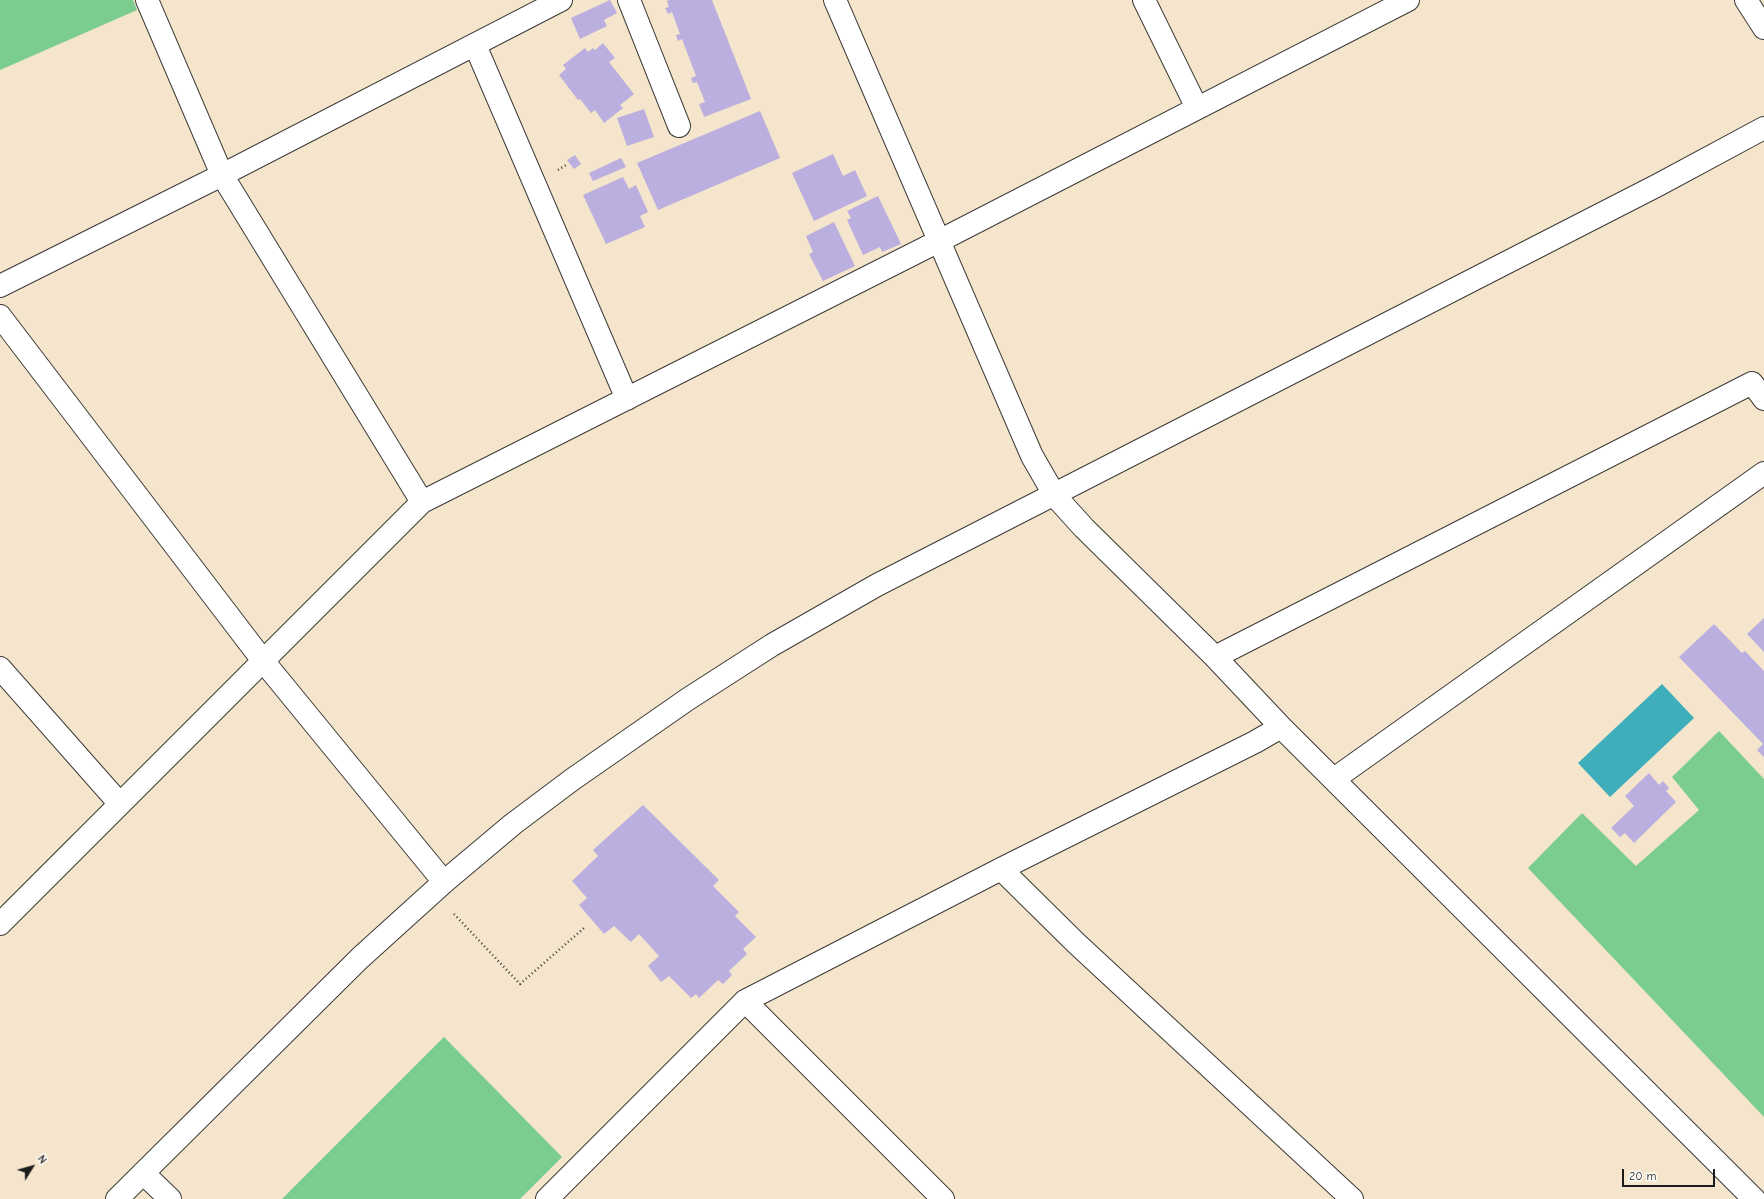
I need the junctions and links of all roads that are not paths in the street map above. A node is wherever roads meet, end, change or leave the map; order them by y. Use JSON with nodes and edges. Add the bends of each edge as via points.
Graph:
{"nodes":[{"id":1,"x":147,"y":0,"type":"edge"},
{"id":2,"x":561,"y":0,"type":"edge"},
{"id":3,"x":629,"y":0,"type":"edge"},
{"id":4,"x":835,"y":0,"type":"edge"},
{"id":5,"x":1144,"y":0,"type":"edge"},
{"id":6,"x":1408,"y":0,"type":"edge"},
{"id":7,"x":1746,"y":0,"type":"edge"},
{"id":8,"x":1764,"y":28,"type":"edge"},
{"id":9,"x":475,"y":45,"type":"junction"},
{"id":10,"x":1197,"y":108,"type":"junction"},
{"id":11,"x":679,"y":126,"type":"dead end"},
{"id":12,"x":1764,"y":128,"type":"edge"},
{"id":13,"x":222,"y":175,"type":"junction"},
{"id":14,"x":939,"y":241,"type":"junction"},
{"id":15,"x":0,"y":286,"type":"edge"},
{"id":16,"x":0,"y":316,"type":"edge"},
{"id":17,"x":627,"y":399,"type":"junction"},
{"id":18,"x":1764,"y":399,"type":"edge"},
{"id":19,"x":1764,"y":473,"type":"edge"},
{"id":20,"x":1055,"y":496,"type":"junction"},
{"id":21,"x":422,"y":502,"type":"junction"},
{"id":22,"x":1215,"y":658,"type":"junction"},
{"id":23,"x":264,"y":662,"type":"junction"},
{"id":24,"x":0,"y":668,"type":"edge"},
{"id":25,"x":1281,"y":727,"type":"junction"},
{"id":26,"x":1334,"y":780,"type":"junction"},
{"id":27,"x":120,"y":804,"type":"junction"},
{"id":28,"x":1001,"y":869,"type":"junction"},
{"id":29,"x":444,"y":882,"type":"junction"},
{"id":30,"x":0,"y":924,"type":"edge"},
{"id":31,"x":745,"y":1001,"type":"junction"},
{"id":32,"x":144,"y":1173,"type":"junction"},
{"id":33,"x":550,"y":1198,"type":"edge"},
{"id":34,"x":117,"y":1199,"type":"edge"},
{"id":35,"x":170,"y":1199,"type":"edge"},
{"id":36,"x":943,"y":1199,"type":"edge"},
{"id":37,"x":1352,"y":1199,"type":"edge"},
{"id":38,"x":1754,"y":1199,"type":"edge"}],
"edges":[{"from":1,"to":13,"type":"street"},
{"from":2,"to":9,"type":"street"},
{"from":3,"to":11,"type":"street"},
{"from":4,"to":14,"type":"street"},
{"from":5,"to":10,"type":"street"},
{"from":6,"to":10,"type":"street"},
{"from":7,"to":8,"type":"street"},
{"from":9,"to":13,"type":"street"},
{"from":9,"to":17,"type":"street"},
{"from":10,"to":14,"type":"street"},
{"from":12,"to":20,"type":"street"},
{"from":13,"to":15,"type":"street"},
{"from":13,"to":21,"type":"street"},
{"from":14,"to":17,"type":"street"},
{"from":14,"to":20,"type":"street","via":[[1032,456]]},
{"from":16,"to":23,"type":"street"},
{"from":17,"to":21,"type":"street"},
{"from":18,"to":22,"type":"street","via":[[1752,383]]},
{"from":19,"to":26,"type":"street"},
{"from":20,"to":22,"type":"street"},
{"from":20,"to":29,"type":"street","via":[[878,585],[766,649],[688,699],[573,779],[513,824]]},
{"from":21,"to":23,"type":"street"},
{"from":22,"to":25,"type":"street"},
{"from":23,"to":27,"type":"street"},
{"from":23,"to":29,"type":"street"},
{"from":24,"to":27,"type":"street"},
{"from":25,"to":26,"type":"street"},
{"from":25,"to":28,"type":"street"},
{"from":26,"to":38,"type":"street"},
{"from":27,"to":30,"type":"street"},
{"from":28,"to":31,"type":"street"},
{"from":28,"to":37,"type":"street","via":[[1076,943]]},
{"from":29,"to":32,"type":"street","via":[[360,958]]},
{"from":31,"to":33,"type":"street"},
{"from":31,"to":36,"type":"street"},
{"from":32,"to":34,"type":"street"},
{"from":32,"to":35,"type":"street"}]}
